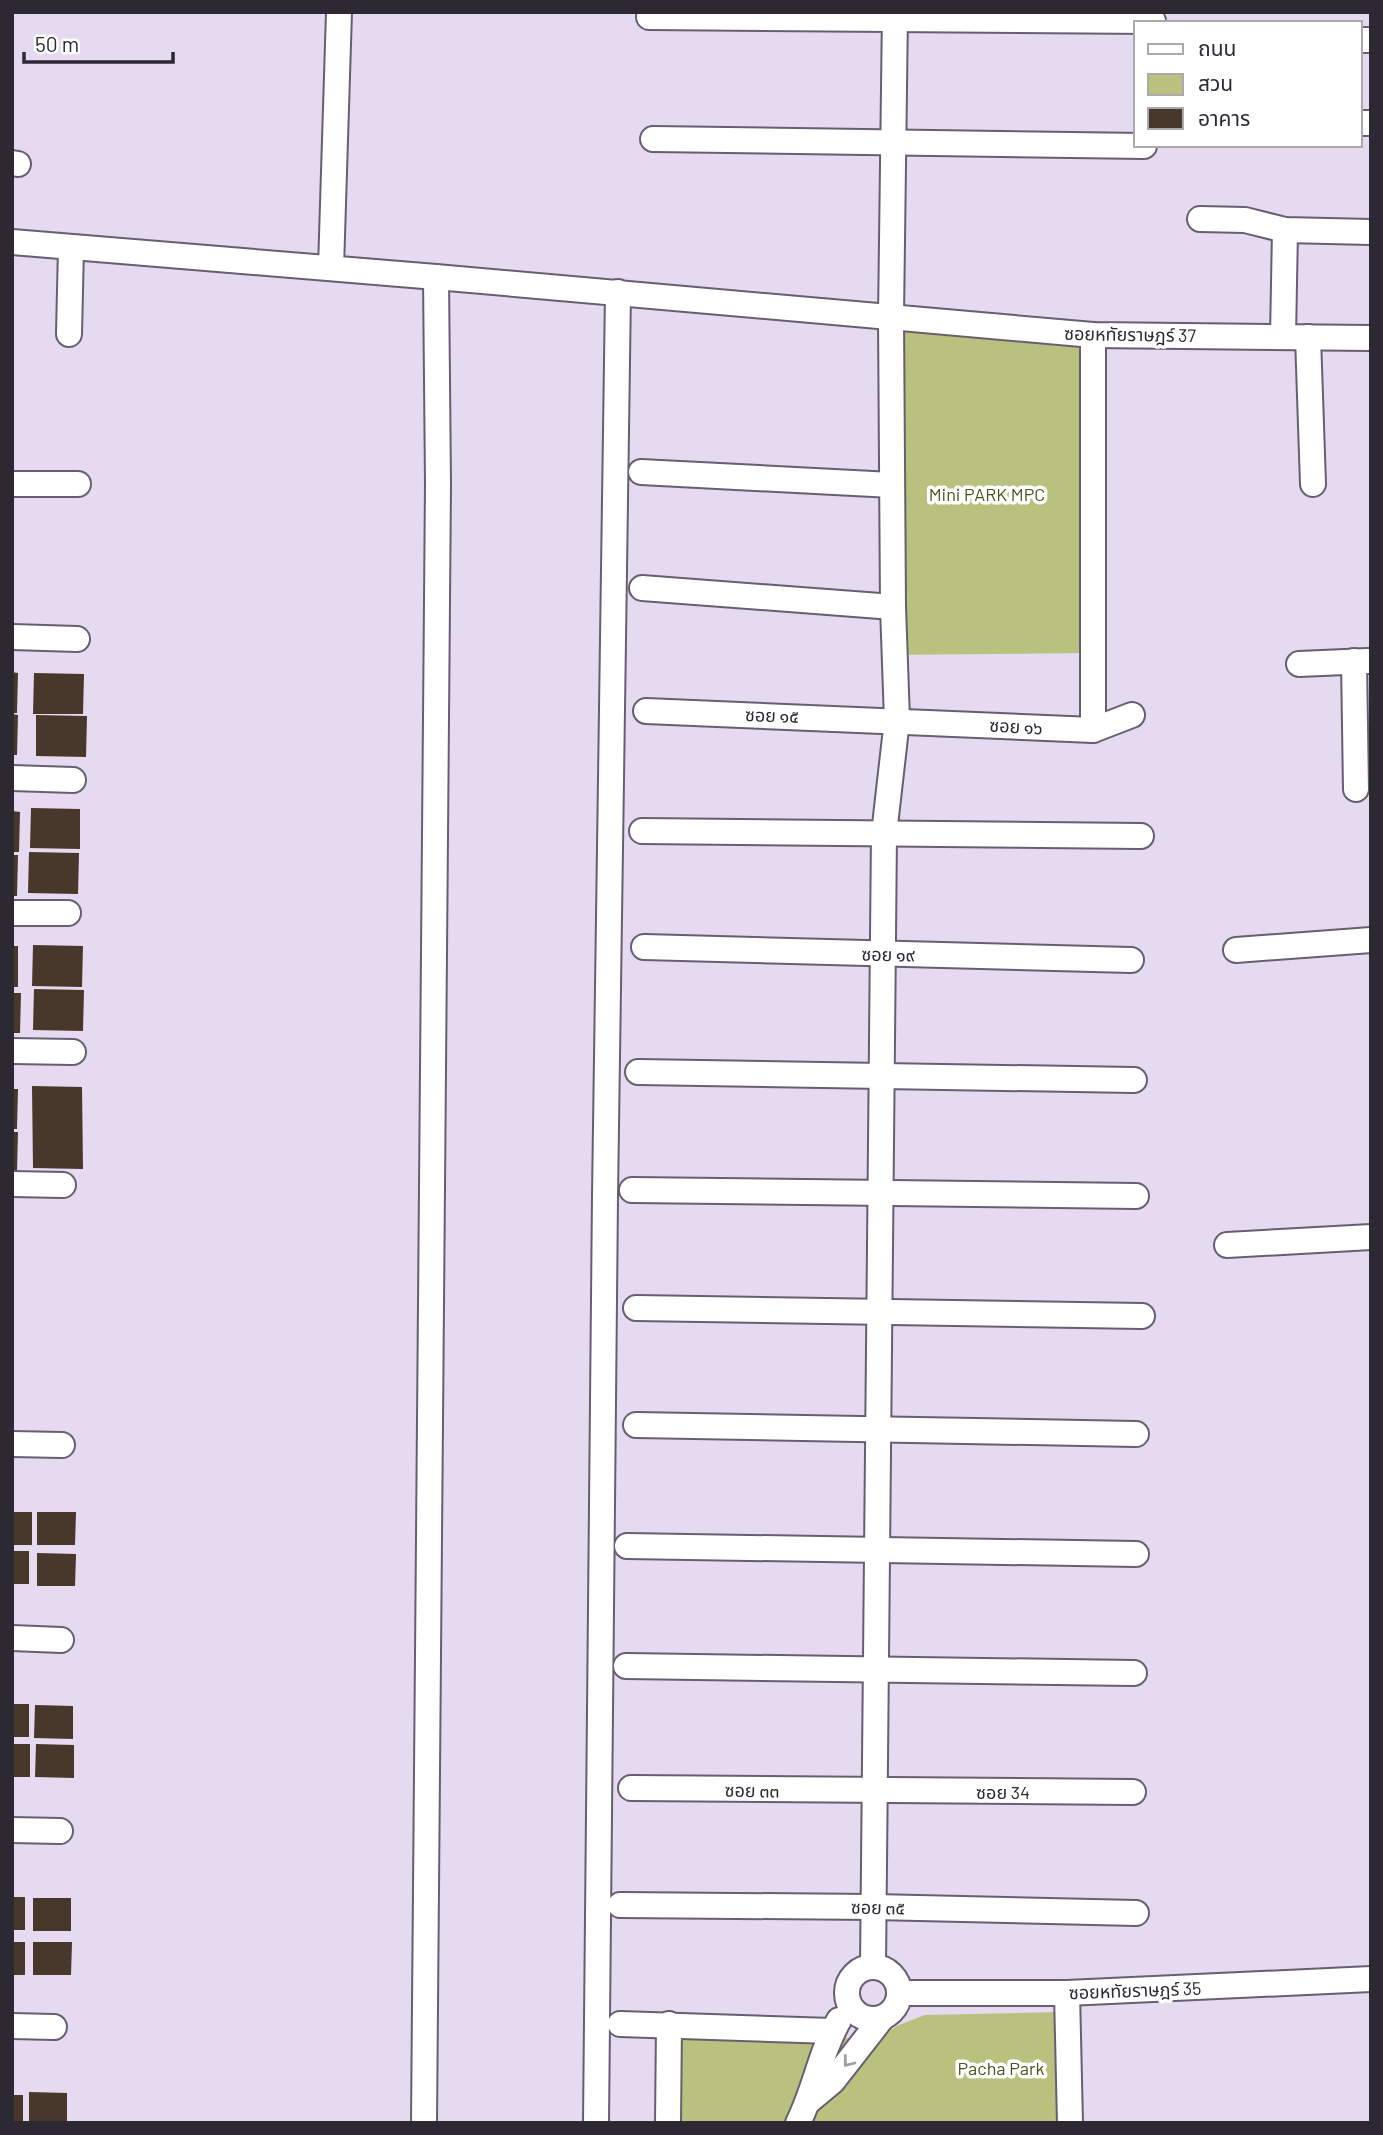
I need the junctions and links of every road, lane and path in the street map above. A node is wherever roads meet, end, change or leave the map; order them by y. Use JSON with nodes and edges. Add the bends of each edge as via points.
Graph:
{"nodes":[{"id":1,"x":339,"y":12,"type":"edge"},
{"id":2,"x":895,"y":16,"type":"edge"},
{"id":3,"x":649,"y":17,"type":"dead end"},
{"id":4,"x":1134,"y":22,"type":"edge"},
{"id":5,"x":653,"y":139,"type":"dead end"},
{"id":6,"x":894,"y":141,"type":"junction"},
{"id":7,"x":1134,"y":146,"type":"edge"},
{"id":8,"x":1200,"y":219,"type":"dead end"},
{"id":9,"x":1285,"y":230,"type":"junction"},
{"id":10,"x":1371,"y":232,"type":"edge"},
{"id":11,"x":12,"y":242,"type":"edge"},
{"id":12,"x":71,"y":247,"type":"junction"},
{"id":13,"x":331,"y":268,"type":"junction"},
{"id":14,"x":436,"y":276,"type":"junction"},
{"id":15,"x":618,"y":292,"type":"junction"},
{"id":16,"x":891,"y":317,"type":"junction"},
{"id":17,"x":69,"y":334,"type":"dead end"},
{"id":18,"x":1093,"y":335,"type":"junction"},
{"id":19,"x":1296,"y":337,"type":"junction"},
{"id":20,"x":1371,"y":338,"type":"edge"},
{"id":21,"x":641,"y":472,"type":"dead end"},
{"id":22,"x":12,"y":484,"type":"edge"},
{"id":23,"x":78,"y":484,"type":"dead end"},
{"id":24,"x":1313,"y":484,"type":"dead end"},
{"id":25,"x":892,"y":485,"type":"junction"},
{"id":26,"x":642,"y":588,"type":"dead end"},
{"id":27,"x":893,"y":607,"type":"junction"},
{"id":28,"x":12,"y":637,"type":"edge"},
{"id":29,"x":77,"y":639,"type":"dead end"},
{"id":30,"x":1362,"y":661,"type":"edge"},
{"id":31,"x":1299,"y":664,"type":"dead end"},
{"id":32,"x":646,"y":711,"type":"dead end"},
{"id":33,"x":1132,"y":715,"type":"dead end"},
{"id":34,"x":897,"y":720,"type":"junction"},
{"id":35,"x":1093,"y":730,"type":"junction"},
{"id":36,"x":12,"y":778,"type":"edge"},
{"id":37,"x":74,"y":780,"type":"dead end"},
{"id":38,"x":1356,"y":789,"type":"dead end"},
{"id":39,"x":642,"y":831,"type":"dead end"},
{"id":40,"x":884,"y":834,"type":"junction"},
{"id":41,"x":1141,"y":836,"type":"dead end"},
{"id":42,"x":12,"y":913,"type":"edge"},
{"id":43,"x":68,"y":913,"type":"dead end"},
{"id":44,"x":1371,"y":940,"type":"edge"},
{"id":45,"x":644,"y":947,"type":"dead end"},
{"id":46,"x":1236,"y":950,"type":"dead end"},
{"id":47,"x":883,"y":954,"type":"junction"},
{"id":48,"x":1131,"y":960,"type":"dead end"},
{"id":49,"x":12,"y":1051,"type":"edge"},
{"id":50,"x":73,"y":1052,"type":"dead end"},
{"id":51,"x":638,"y":1072,"type":"dead end"},
{"id":52,"x":881,"y":1076,"type":"junction"},
{"id":53,"x":1134,"y":1080,"type":"dead end"},
{"id":54,"x":12,"y":1184,"type":"edge"},
{"id":55,"x":63,"y":1185,"type":"dead end"},
{"id":56,"x":632,"y":1191,"type":"dead end"},
{"id":57,"x":880,"y":1194,"type":"junction"},
{"id":58,"x":1136,"y":1196,"type":"dead end"},
{"id":59,"x":1371,"y":1237,"type":"edge"},
{"id":60,"x":1227,"y":1245,"type":"dead end"},
{"id":61,"x":636,"y":1308,"type":"dead end"},
{"id":62,"x":879,"y":1312,"type":"junction"},
{"id":63,"x":1142,"y":1316,"type":"dead end"},
{"id":64,"x":636,"y":1425,"type":"dead end"},
{"id":65,"x":878,"y":1431,"type":"junction"},
{"id":66,"x":1136,"y":1434,"type":"dead end"},
{"id":67,"x":12,"y":1444,"type":"edge"},
{"id":68,"x":62,"y":1446,"type":"dead end"},
{"id":69,"x":627,"y":1546,"type":"dead end"},
{"id":70,"x":876,"y":1551,"type":"junction"},
{"id":71,"x":1136,"y":1554,"type":"dead end"},
{"id":72,"x":12,"y":1638,"type":"edge"},
{"id":73,"x":61,"y":1640,"type":"dead end"},
{"id":74,"x":626,"y":1666,"type":"dead end"},
{"id":75,"x":875,"y":1671,"type":"junction"},
{"id":76,"x":1134,"y":1673,"type":"dead end"},
{"id":77,"x":631,"y":1788,"type":"dead end"},
{"id":78,"x":873,"y":1791,"type":"junction"},
{"id":79,"x":1133,"y":1792,"type":"dead end"},
{"id":80,"x":12,"y":1830,"type":"edge"},
{"id":81,"x":60,"y":1831,"type":"dead end"},
{"id":82,"x":620,"y":1905,"type":"dead end"},
{"id":83,"x":874,"y":1907,"type":"junction"},
{"id":84,"x":1136,"y":1913,"type":"dead end"},
{"id":85,"x":873,"y":1968,"type":"junction"},
{"id":86,"x":1371,"y":1979,"type":"edge"},
{"id":87,"x":900,"y":1993,"type":"junction"},
{"id":88,"x":1067,"y":1993,"type":"junction"},
{"id":89,"x":849,"y":2002,"type":"junction"},
{"id":90,"x":882,"y":2018,"type":"junction"},
{"id":91,"x":620,"y":2024,"type":"dead end"},
{"id":92,"x":669,"y":2024,"type":"junction"},
{"id":93,"x":12,"y":2026,"type":"edge"},
{"id":94,"x":54,"y":2027,"type":"dead end"},
{"id":95,"x":832,"y":2031,"type":"junction"},
{"id":96,"x":804,"y":2112,"type":"edge"},
{"id":97,"x":424,"y":2123,"type":"edge"},
{"id":98,"x":596,"y":2123,"type":"edge"},
{"id":99,"x":668,"y":2123,"type":"edge"},
{"id":100,"x":1070,"y":2123,"type":"edge"}],
"edges":[{"from":1,"to":13,"type":"street"},
{"from":2,"to":3,"type":"street"},
{"from":2,"to":4,"type":"street"},
{"from":2,"to":6,"type":"street"},
{"from":5,"to":6,"type":"street"},
{"from":6,"to":7,"type":"street"},
{"from":6,"to":16,"type":"street"},
{"from":8,"to":9,"type":"street","via":[[1245,220]]},
{"from":9,"to":10,"type":"street"},
{"from":9,"to":19,"type":"street"},
{"from":11,"to":12,"type":"street","name":"ซอยหทัยราษฎร์ 37"},
{"from":12,"to":13,"type":"street","name":"ซอยหทัยราษฎร์ 37"},
{"from":12,"to":17,"type":"street"},
{"from":13,"to":14,"type":"street","name":"ซอยหทัยราษฎร์ 37"},
{"from":14,"to":15,"type":"street","name":"ซอยหทัยราษฎร์ 37"},
{"from":14,"to":97,"type":"street"},
{"from":15,"to":16,"type":"street","name":"ซอยหทัยราษฎร์ 37"},
{"from":15,"to":98,"type":"street"},
{"from":16,"to":18,"type":"street","name":"ซอยหทัยราษฎร์ 37"},
{"from":16,"to":25,"type":"street"},
{"from":18,"to":19,"type":"street","name":"ซอยหทัยราษฎร์ 37"},
{"from":18,"to":35,"type":"street"},
{"from":19,"to":20,"type":"street","name":"ซอยหทัยราษฎร์ 37"},
{"from":19,"to":24,"type":"street"},
{"from":21,"to":25,"type":"street"},
{"from":22,"to":23,"type":"street"},
{"from":25,"to":27,"type":"street"},
{"from":26,"to":27,"type":"street"},
{"from":27,"to":34,"type":"street"},
{"from":28,"to":29,"type":"street"},
{"from":30,"to":31,"type":"street"},
{"from":30,"to":38,"type":"street"},
{"from":32,"to":34,"type":"street","name":"ซอย ๑๕"},
{"from":33,"to":35,"type":"street","name":"ซอย ๑๖"},
{"from":34,"to":35,"type":"street","name":"ซอย ๑๖"},
{"from":34,"to":40,"type":"street"},
{"from":36,"to":37,"type":"street"},
{"from":39,"to":40,"type":"street"},
{"from":40,"to":41,"type":"street"},
{"from":40,"to":47,"type":"street"},
{"from":42,"to":43,"type":"street"},
{"from":44,"to":46,"type":"street"},
{"from":45,"to":47,"type":"street","name":"ซอย ๑๙"},
{"from":47,"to":48,"type":"street","name":"ซอย ๑๙"},
{"from":47,"to":52,"type":"street"},
{"from":49,"to":50,"type":"street"},
{"from":51,"to":52,"type":"street"},
{"from":52,"to":53,"type":"street"},
{"from":52,"to":57,"type":"street"},
{"from":54,"to":55,"type":"street"},
{"from":56,"to":57,"type":"street"},
{"from":57,"to":58,"type":"street"},
{"from":57,"to":62,"type":"street"},
{"from":59,"to":60,"type":"street"},
{"from":61,"to":62,"type":"street"},
{"from":62,"to":63,"type":"street"},
{"from":62,"to":65,"type":"street"},
{"from":64,"to":65,"type":"street"},
{"from":65,"to":66,"type":"street"},
{"from":65,"to":70,"type":"street"},
{"from":67,"to":68,"type":"street"},
{"from":69,"to":70,"type":"street"},
{"from":70,"to":71,"type":"street"},
{"from":70,"to":75,"type":"street"},
{"from":72,"to":73,"type":"street"},
{"from":74,"to":75,"type":"street"},
{"from":75,"to":76,"type":"street"},
{"from":75,"to":78,"type":"street"},
{"from":77,"to":78,"type":"street","name":"ซอย ๓๓"},
{"from":78,"to":79,"type":"street","name":"ซอย 34"},
{"from":78,"to":83,"type":"street"},
{"from":80,"to":81,"type":"street"},
{"from":82,"to":83,"type":"street","name":"ซอย ๓๕"},
{"from":83,"to":84,"type":"street","name":"ซอย ๓๕"},
{"from":83,"to":85,"type":"street"},
{"from":85,"to":87,"type":"street","via":[[894,1978]]},
{"from":85,"to":89,"type":"street","via":[[852,1979]]},
{"from":86,"to":88,"type":"street","name":"ซอยหทัยราษฎร์ 35"},
{"from":87,"to":88,"type":"street","name":"ซอยหทัยราษฎร์ 35"},
{"from":87,"to":90,"type":"street","via":[[895,2008]]},
{"from":88,"to":100,"type":"street"},
{"from":89,"to":90,"type":"street","via":[[859,2015]]},
{"from":89,"to":95,"type":"street"},
{"from":90,"to":96,"type":"street","one_way":true},
{"from":91,"to":92,"type":"street"},
{"from":92,"to":95,"type":"street"},
{"from":92,"to":99,"type":"street"},
{"from":93,"to":94,"type":"street"},
{"from":95,"to":96,"type":"street"}]}
